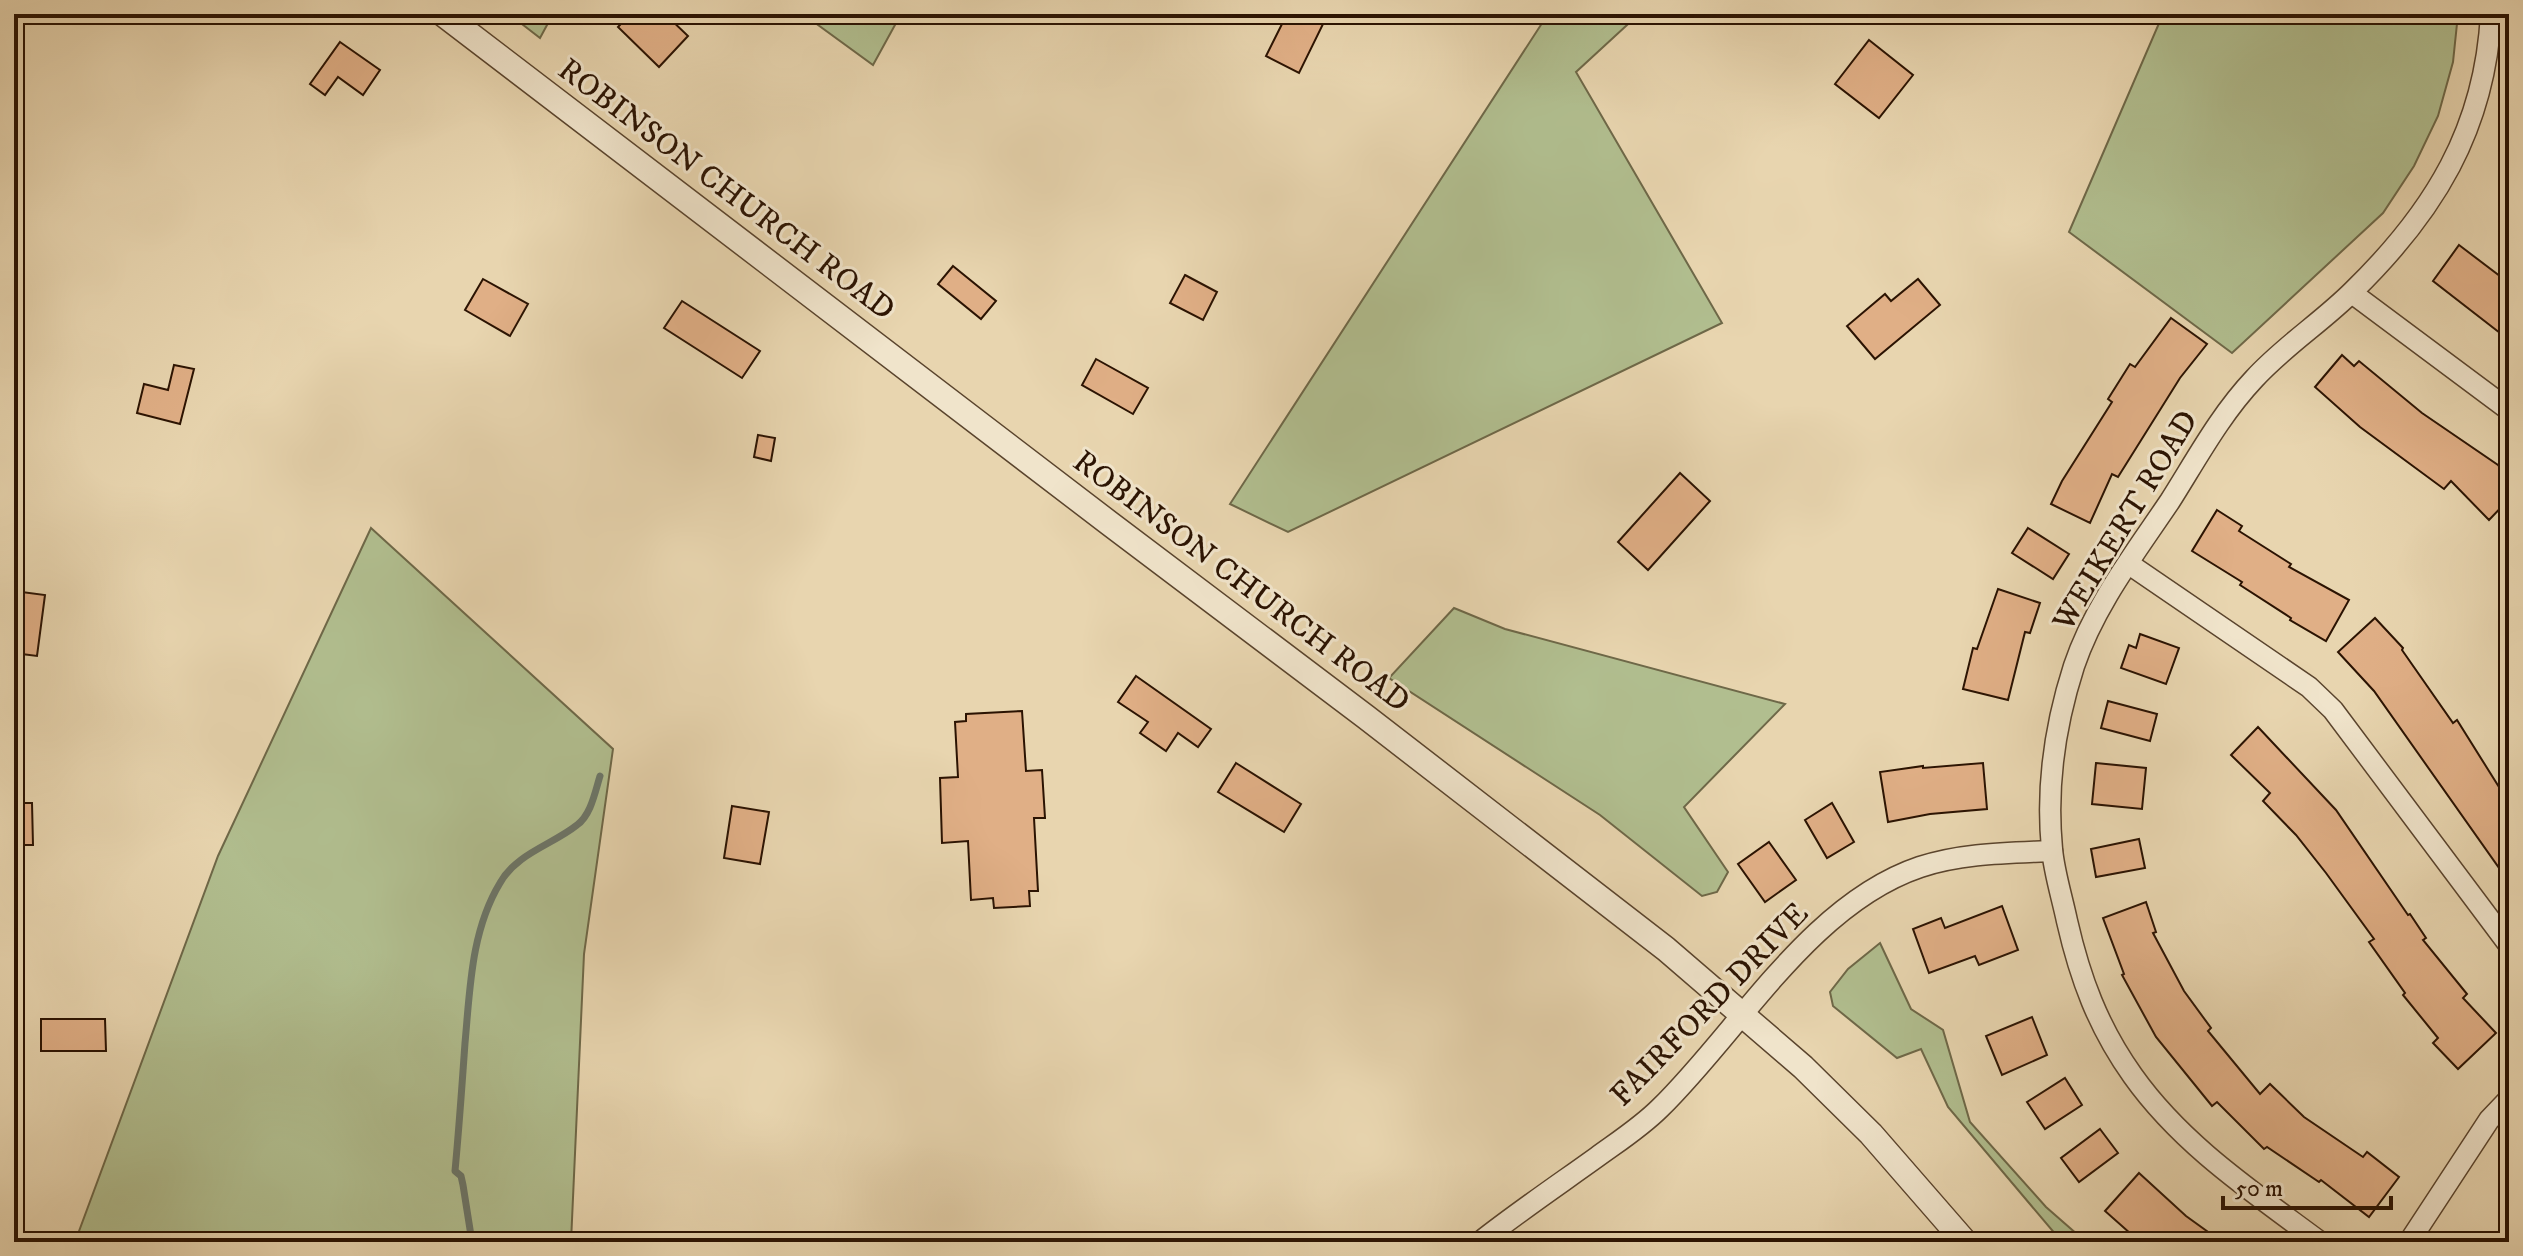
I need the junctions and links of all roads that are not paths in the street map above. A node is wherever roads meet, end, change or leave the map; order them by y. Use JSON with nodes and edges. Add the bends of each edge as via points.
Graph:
{"nodes":[{"id":1,"x":443,"y":14,"type":"edge"},
{"id":2,"x":2491,"y":14,"type":"edge"},
{"id":3,"x":2499,"y":39,"type":"edge"},
{"id":4,"x":2352,"y":293,"type":"junction"},
{"id":5,"x":2509,"y":410,"type":"edge"},
{"id":6,"x":2129,"y":564,"type":"junction"},
{"id":7,"x":2052,"y":851,"type":"junction"},
{"id":8,"x":2509,"y":945,"type":"edge"},
{"id":9,"x":1742,"y":1014,"type":"junction"},
{"id":10,"x":2509,"y":1099,"type":"edge"},
{"id":11,"x":1480,"y":1242,"type":"edge"},
{"id":12,"x":1965,"y":1242,"type":"edge"},
{"id":13,"x":2320,"y":1242,"type":"edge"},
{"id":14,"x":2409,"y":1242,"type":"edge"}],
"edges":[{"from":1,"to":9,"type":"street","name":"ROBINSON CHURCH ROAD","via":[[1378,726]]},
{"from":2,"to":3,"type":"street","name":"WEIKERT ROAD"},
{"from":3,"to":4,"type":"street","name":"WEIKERT ROAD","via":[[2469,128],[2437,193]]},
{"from":4,"to":5,"type":"street"},
{"from":4,"to":6,"type":"street","name":"WEIKERT ROAD","via":[[2252,380]]},
{"from":6,"to":7,"type":"street","name":"WEIKERT ROAD","via":[[2100,608],[2075,664],[2058,724],[2050,786]]},
{"from":6,"to":8,"type":"street","via":[[2309,687],[2333,710]]},
{"from":7,"to":9,"type":"street","name":"FAIRFORD DRIVE","via":[[1955,859],[1888,881],[1832,919]]},
{"from":7,"to":13,"type":"street","name":"WEIKERT ROAD","via":[[2080,975],[2102,1026],[2132,1075],[2204,1154]]},
{"from":9,"to":11,"type":"street","name":"FAIRFORD DRIVE","via":[[1645,1122]]},
{"from":9,"to":12,"type":"street","name":"ROBINSON CHURCH ROAD","via":[[1871,1134]]},
{"from":10,"to":14,"type":"street","via":[[2489,1120]]}]}
